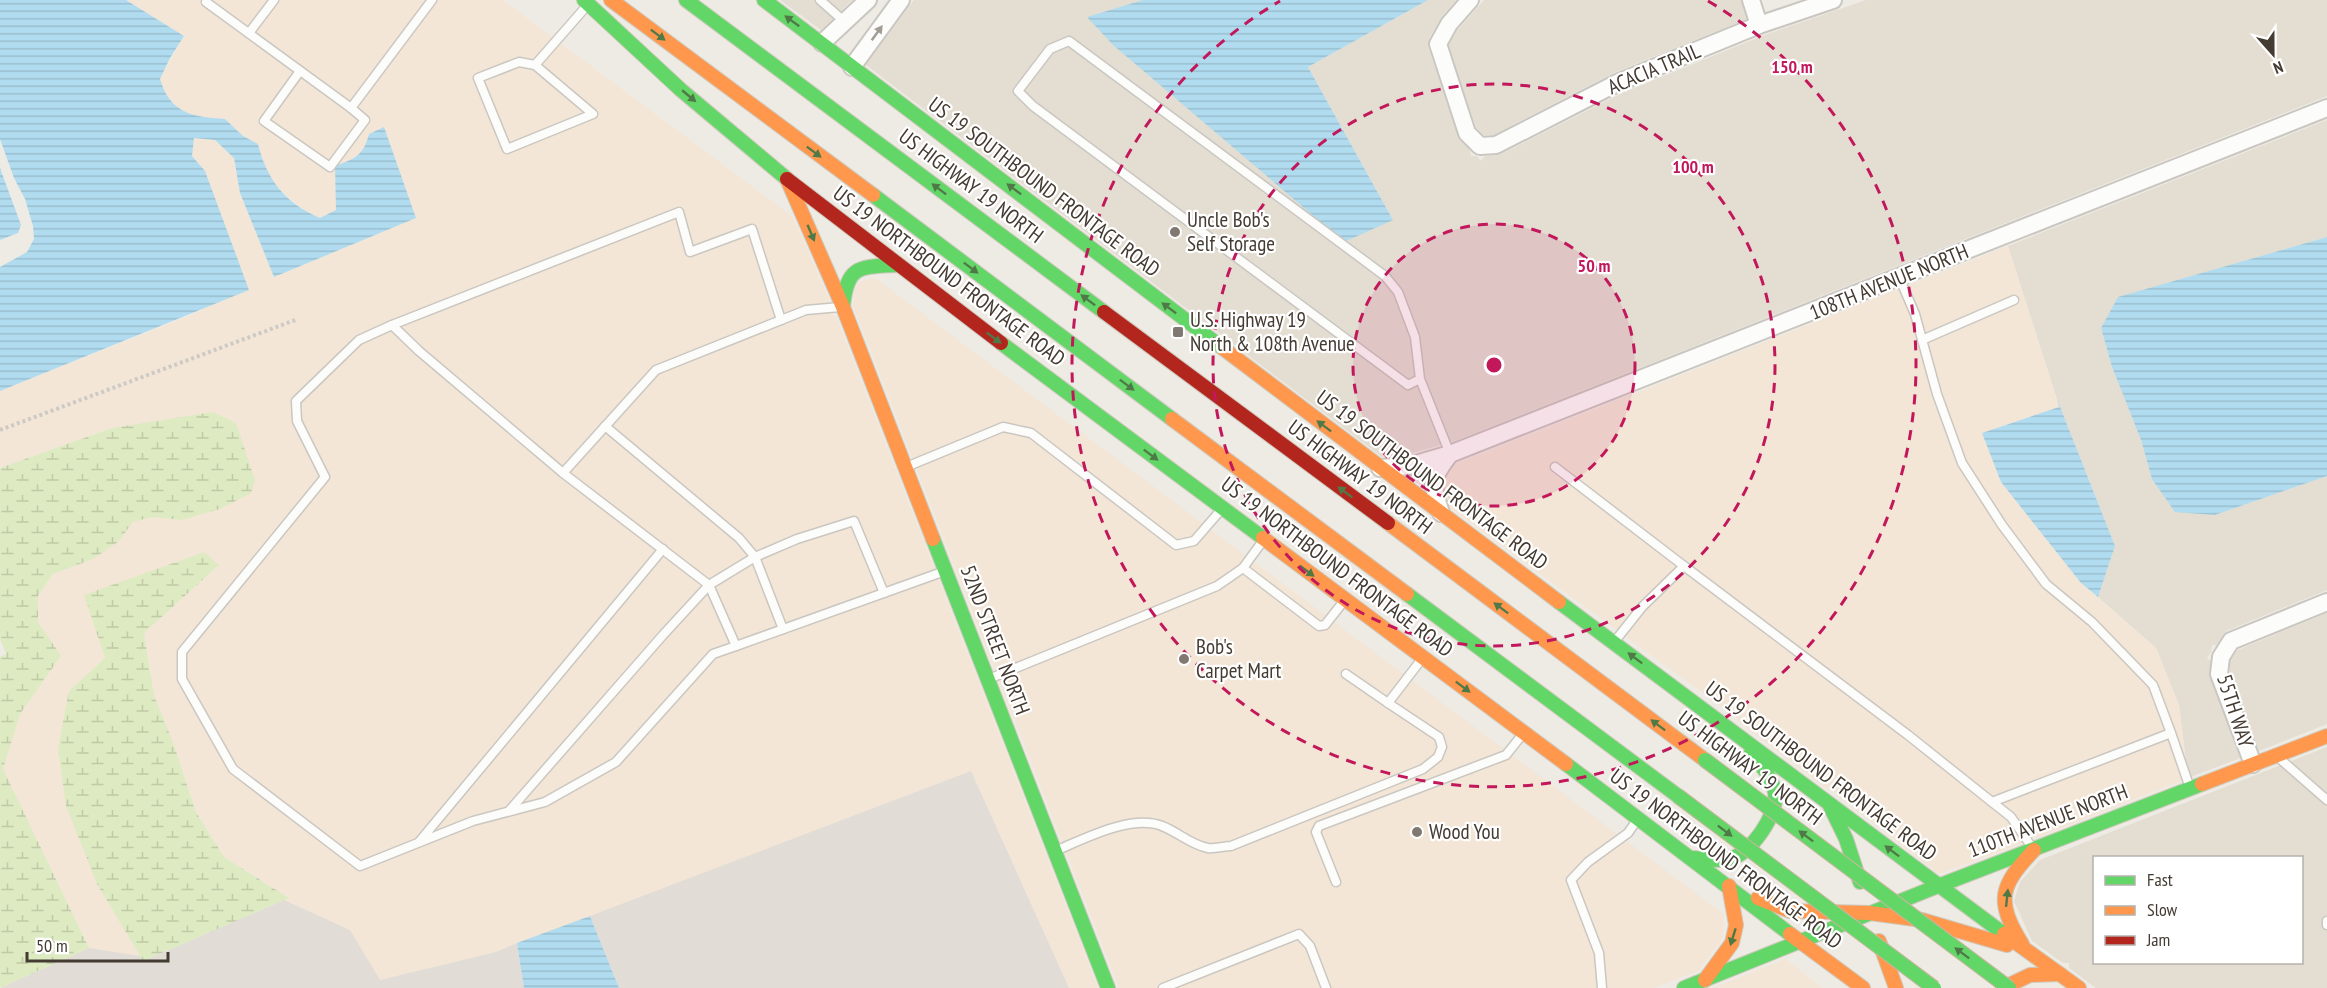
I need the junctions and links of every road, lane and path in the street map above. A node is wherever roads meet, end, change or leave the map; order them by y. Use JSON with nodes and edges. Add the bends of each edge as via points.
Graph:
{"nodes":[{"id":1,"x":197,"y":0,"type":"edge"},
{"id":2,"x":274,"y":0,"type":"edge"},
{"id":3,"x":432,"y":0,"type":"edge"},
{"id":4,"x":611,"y":0,"type":"edge"},
{"id":5,"x":686,"y":0,"type":"edge"},
{"id":6,"x":764,"y":0,"type":"edge"},
{"id":7,"x":820,"y":0,"type":"edge"},
{"id":8,"x":868,"y":0,"type":"edge"},
{"id":9,"x":901,"y":0,"type":"edge"},
{"id":10,"x":1470,"y":0,"type":"edge"},
{"id":11,"x":1751,"y":0,"type":"edge"},
{"id":12,"x":1833,"y":0,"type":"edge"},
{"id":13,"x":208,"y":1,"type":"edge"},
{"id":14,"x":586,"y":2,"type":"edge"},
{"id":15,"x":845,"y":22,"type":"junction"},
{"id":16,"x":1759,"y":26,"type":"junction"},
{"id":17,"x":249,"y":33,"type":"junction"},
{"id":18,"x":822,"y":43,"type":"junction"},
{"id":19,"x":773,"y":48,"type":"dead end"},
{"id":20,"x":535,"y":65,"type":"junction"},
{"id":21,"x":852,"y":67,"type":"junction"},
{"id":22,"x":300,"y":71,"type":"junction"},
{"id":23,"x":351,"y":108,"type":"junction"},
{"id":24,"x":2327,"y":108,"type":"edge"},
{"id":25,"x":868,"y":136,"type":"junction"},
{"id":26,"x":787,"y":179,"type":"junction"},
{"id":27,"x":897,"y":266,"type":"junction"},
{"id":28,"x":1899,"y":277,"type":"junction"},
{"id":29,"x":2014,"y":300,"type":"dead end"},
{"id":30,"x":843,"y":307,"type":"junction"},
{"id":31,"x":298,"y":319,"type":"dead end"},
{"id":32,"x":781,"y":320,"type":"junction"},
{"id":33,"x":392,"y":325,"type":"junction"},
{"id":34,"x":1922,"y":340,"type":"junction"},
{"id":35,"x":1420,"y":379,"type":"junction"},
{"id":36,"x":605,"y":426,"type":"junction"},
{"id":37,"x":0,"y":430,"type":"edge"},
{"id":38,"x":1450,"y":454,"type":"junction"},
{"id":39,"x":905,"y":467,"type":"junction"},
{"id":40,"x":1555,"y":467,"type":"dead end"},
{"id":41,"x":1380,"y":468,"type":"junction"},
{"id":42,"x":563,"y":473,"type":"junction"},
{"id":43,"x":1223,"y":508,"type":"junction"},
{"id":44,"x":1441,"y":514,"type":"junction"},
{"id":45,"x":1264,"y":540,"type":"junction"},
{"id":46,"x":663,"y":549,"type":"junction"},
{"id":47,"x":755,"y":557,"type":"junction"},
{"id":48,"x":1684,"y":566,"type":"junction"},
{"id":49,"x":1243,"y":568,"type":"junction"},
{"id":50,"x":946,"y":571,"type":"junction"},
{"id":51,"x":709,"y":585,"type":"junction"},
{"id":52,"x":884,"y":593,"type":"junction"},
{"id":53,"x":1346,"y":600,"type":"junction"},
{"id":54,"x":2327,"y":602,"type":"edge"},
{"id":55,"x":783,"y":629,"type":"junction"},
{"id":56,"x":1614,"y":643,"type":"junction"},
{"id":57,"x":736,"y":645,"type":"junction"},
{"id":58,"x":1423,"y":657,"type":"junction"},
{"id":59,"x":1346,"y":674,"type":"dead end"},
{"id":60,"x":988,"y":679,"type":"junction"},
{"id":61,"x":1388,"y":703,"type":"junction"},
{"id":62,"x":1733,"y":731,"type":"junction"},
{"id":63,"x":1524,"y":732,"type":"junction"},
{"id":64,"x":2171,"y":733,"type":"junction"},
{"id":65,"x":2327,"y":736,"type":"edge"},
{"id":66,"x":2276,"y":756,"type":"junction"},
{"id":67,"x":2253,"y":764,"type":"junction"},
{"id":68,"x":2190,"y":789,"type":"junction"},
{"id":69,"x":2327,"y":800,"type":"edge"},
{"id":70,"x":1828,"y":802,"type":"junction"},
{"id":71,"x":1992,"y":802,"type":"junction"},
{"id":72,"x":509,"y":812,"type":"junction"},
{"id":73,"x":1638,"y":818,"type":"junction"},
{"id":74,"x":417,"y":843,"type":"junction"},
{"id":75,"x":2034,"y":850,"type":"junction"},
{"id":76,"x":1055,"y":851,"type":"junction"},
{"id":77,"x":1692,"y":858,"type":"junction"},
{"id":78,"x":1336,"y":882,"type":"dead end"},
{"id":79,"x":1729,"y":886,"type":"junction"},
{"id":80,"x":1938,"y":886,"type":"junction"},
{"id":81,"x":1870,"y":913,"type":"junction"},
{"id":82,"x":1799,"y":941,"type":"junction"},
{"id":83,"x":2026,"y":950,"type":"junction"},
{"id":84,"x":2060,"y":974,"type":"junction"},
{"id":85,"x":1705,"y":980,"type":"junction"},
{"id":86,"x":1108,"y":988,"type":"edge"},
{"id":87,"x":1163,"y":988,"type":"edge"},
{"id":88,"x":1326,"y":988,"type":"edge"},
{"id":89,"x":1602,"y":988,"type":"edge"},
{"id":90,"x":1684,"y":988,"type":"edge"},
{"id":91,"x":1863,"y":988,"type":"edge"},
{"id":92,"x":1896,"y":988,"type":"edge"},
{"id":93,"x":1934,"y":988,"type":"edge"},
{"id":94,"x":2003,"y":988,"type":"edge"},
{"id":95,"x":2009,"y":988,"type":"edge"},
{"id":96,"x":2079,"y":988,"type":"edge"}],
"edges":[{"from":1,"to":13,"type":"lane"},
{"from":2,"to":17,"type":"lane"},
{"from":3,"to":23,"type":"lane"},
{"from":4,"to":93,"type":"main road","one_way":true,"bridge":true},
{"from":5,"to":25,"type":"main road","name":"US HIGHWAY 19 NORTH"},
{"from":18,"to":6,"type":"main road","name":"US 19 SOUTHBOUND FRONTAGE ROAD","one_way":true},
{"from":7,"to":15,"type":"lane"},
{"from":8,"to":15,"type":"street"},
{"from":21,"to":9,"type":"street","one_way":true},
{"from":10,"to":16,"type":"street","name":"ACACIA TRAIL","via":[[1438,44],[1467,133],[1480,146],[1496,145],[1617,83]]},
{"from":11,"to":16,"type":"street"},
{"from":12,"to":16,"type":"street","name":"ACACIA TRAIL"},
{"from":13,"to":17,"type":"lane"},
{"from":14,"to":20,"type":"lane"},
{"from":14,"to":26,"type":"main road","name":"US 19 NORTHBOUND FRONTAGE ROAD","one_way":true,"via":[[681,90]]},
{"from":15,"to":18,"type":"street"},
{"from":17,"to":22,"type":"lane"},
{"from":18,"to":21,"type":"main road","name":"US 19 SOUTHBOUND FRONTAGE ROAD"},
{"from":19,"to":25,"type":"main road"},
{"from":20,"to":20,"type":"lane","via":[[519,62],[478,78],[507,149],[593,114]]},
{"from":41,"to":21,"type":"main road","name":"US 19 SOUTHBOUND FRONTAGE ROAD","one_way":true},
{"from":22,"to":23,"type":"lane"},
{"from":22,"to":23,"type":"lane","via":[[264,121],[330,167],[365,120]]},
{"from":24,"to":28,"type":"street","name":"108TH AVENUE NORTH"},
{"from":95,"to":25,"type":"main road","name":"US HIGHWAY 19 NORTH","one_way":true,"bridge":true},
{"from":26,"to":27,"type":"main road","name":"US 19 NORTHBOUND FRONTAGE ROAD"},
{"from":26,"to":30,"type":"main road","name":"52ND STREET NORTH","one_way":true},
{"from":27,"to":30,"type":"main road","via":[[868,267],[854,273],[846,283]]},
{"from":27,"to":43,"type":"main road","name":"US 19 NORTHBOUND FRONTAGE ROAD","one_way":true},
{"from":28,"to":34,"type":"lane"},
{"from":28,"to":38,"type":"street","name":"108TH AVENUE NORTH"},
{"from":29,"to":34,"type":"lane"},
{"from":30,"to":32,"type":"lane","via":[[807,310]]},
{"from":30,"to":39,"type":"main road","name":"52ND STREET NORTH"},
{"from":31,"to":37,"type":"path"},
{"from":32,"to":33,"type":"lane","via":[[752,229],[690,252],[679,212]]},
{"from":32,"to":36,"type":"lane","via":[[656,370]]},
{"from":33,"to":42,"type":"lane"},
{"from":33,"to":74,"type":"lane","via":[[358,340],[296,401],[297,421],[325,477],[182,652],[182,680],[233,769],[360,866]]},
{"from":34,"to":64,"type":"lane","via":[[1962,463],[2046,584],[2092,622],[2153,685]]},
{"from":35,"to":35,"type":"lane","via":[[1415,337],[1398,292],[1385,276],[1069,41],[1050,49],[1018,91],[1033,106],[1408,385]]},
{"from":35,"to":38,"type":"lane"},
{"from":36,"to":42,"type":"lane"},
{"from":36,"to":47,"type":"lane","via":[[739,538]]},
{"from":38,"to":41,"type":"street","name":"108TH AVENUE NORTH","via":[[1409,466]]},
{"from":38,"to":44,"type":"street","via":[[1435,474],[1434,491]]},
{"from":39,"to":43,"type":"lane","via":[[1003,428],[1031,433],[1176,545],[1194,541]]},
{"from":39,"to":50,"type":"main road","name":"52ND STREET NORTH"},
{"from":40,"to":48,"type":"lane"},
{"from":41,"to":44,"type":"main road","name":"US 19 SOUTHBOUND FRONTAGE ROAD"},
{"from":42,"to":46,"type":"lane"},
{"from":43,"to":45,"type":"main road","name":"US 19 NORTHBOUND FRONTAGE ROAD"},
{"from":44,"to":56,"type":"main road","name":"US 19 SOUTHBOUND FRONTAGE ROAD"},
{"from":45,"to":49,"type":"lane"},
{"from":45,"to":53,"type":"main road","name":"US 19 NORTHBOUND FRONTAGE ROAD","one_way":true},
{"from":46,"to":51,"type":"lane"},
{"from":46,"to":74,"type":"lane"},
{"from":47,"to":51,"type":"lane"},
{"from":47,"to":52,"type":"lane","via":[[854,521]]},
{"from":47,"to":55,"type":"lane"},
{"from":48,"to":56,"type":"lane","via":[[1642,607]]},
{"from":48,"to":71,"type":"lane"},
{"from":49,"to":53,"type":"lane","via":[[1319,626]]},
{"from":49,"to":60,"type":"lane","via":[[1217,586]]},
{"from":50,"to":52,"type":"lane"},
{"from":50,"to":60,"type":"main road","name":"52ND STREET NORTH"},
{"from":51,"to":57,"type":"lane"},
{"from":51,"to":72,"type":"lane"},
{"from":52,"to":55,"type":"lane"},
{"from":53,"to":58,"type":"main road","name":"US 19 NORTHBOUND FRONTAGE ROAD"},
{"from":54,"to":67,"type":"street","name":"55TH WAY","via":[[2231,641],[2221,657],[2219,674]]},
{"from":55,"to":57,"type":"lane"},
{"from":62,"to":56,"type":"main road","name":"US 19 SOUTHBOUND FRONTAGE ROAD","one_way":true},
{"from":57,"to":72,"type":"lane","via":[[713,654],[616,762],[545,802]]},
{"from":58,"to":61,"type":"lane"},
{"from":58,"to":63,"type":"main road","name":"US 19 NORTHBOUND FRONTAGE ROAD","one_way":true},
{"from":59,"to":61,"type":"lane"},
{"from":60,"to":76,"type":"main road","name":"52ND STREET NORTH"},
{"from":61,"to":76,"type":"lane","via":[[1439,737],[1442,747],[1438,757],[1423,769],[1232,846],[1209,848],[1161,825],[1139,822]]},
{"from":62,"to":70,"type":"main road","name":"US 19 SOUTHBOUND FRONTAGE ROAD"},
{"from":62,"to":77,"type":"main road","via":[[1765,770],[1775,792],[1774,807],[1759,839],[1730,859]]},
{"from":63,"to":73,"type":"main road","name":"US 19 NORTHBOUND FRONTAGE ROAD"},
{"from":63,"to":78,"type":"lane","via":[[1506,755],[1319,826],[1316,832]]},
{"from":64,"to":68,"type":"lane"},
{"from":64,"to":71,"type":"lane"},
{"from":65,"to":66,"type":"main road","name":"110TH AVENUE NORTH"},
{"from":66,"to":67,"type":"main road","name":"110TH AVENUE NORTH"},
{"from":66,"to":69,"type":"lane"},
{"from":67,"to":68,"type":"main road","name":"110TH AVENUE NORTH"},
{"from":68,"to":75,"type":"main road","name":"110TH AVENUE NORTH"},
{"from":80,"to":70,"type":"main road","name":"US 19 SOUTHBOUND FRONTAGE ROAD","one_way":true},
{"from":70,"to":81,"type":"main road","via":[[1846,840]]},
{"from":71,"to":75,"type":"lane","via":[[2011,817]]},
{"from":72,"to":74,"type":"lane"},
{"from":73,"to":77,"type":"main road","name":"US 19 NORTHBOUND FRONTAGE ROAD"},
{"from":73,"to":89,"type":"lane","via":[[1628,833],[1588,862],[1571,880],[1599,953]]},
{"from":75,"to":80,"type":"main road","name":"110TH AVENUE NORTH"},
{"from":83,"to":75,"type":"main road","one_way":true,"via":[[2008,921],[2004,900],[2011,876]]},
{"from":76,"to":86,"type":"main road","name":"52ND STREET NORTH"},
{"from":77,"to":79,"type":"main road","name":"US 19 NORTHBOUND FRONTAGE ROAD"},
{"from":79,"to":81,"type":"main road","via":[[1790,911]]},
{"from":79,"to":82,"type":"main road","name":"US 19 NORTHBOUND FRONTAGE ROAD"},
{"from":79,"to":85,"type":"main road","one_way":true,"via":[[1736,925],[1732,943]]},
{"from":80,"to":81,"type":"main road","name":"110TH AVENUE NORTH"},
{"from":80,"to":83,"type":"main road","name":"US 19 SOUTHBOUND FRONTAGE ROAD"},
{"from":81,"to":82,"type":"main road","name":"110TH AVENUE NORTH"},
{"from":81,"to":83,"type":"main road","via":[[1922,920]]},
{"from":81,"to":92,"type":"main road"},
{"from":82,"to":85,"type":"main road","name":"110TH AVENUE NORTH"},
{"from":82,"to":91,"type":"main road","name":"US 19 NORTHBOUND FRONTAGE ROAD"},
{"from":83,"to":84,"type":"main road","name":"US 19 SOUTHBOUND FRONTAGE ROAD"},
{"from":84,"to":94,"type":"main road","via":[[2030,975]]},
{"from":84,"to":96,"type":"main road","name":"US 19 SOUTHBOUND FRONTAGE ROAD"},
{"from":85,"to":90,"type":"main road","name":"110TH AVENUE NORTH"},
{"from":87,"to":88,"type":"lane","via":[[1299,934],[1310,946]]}]}
